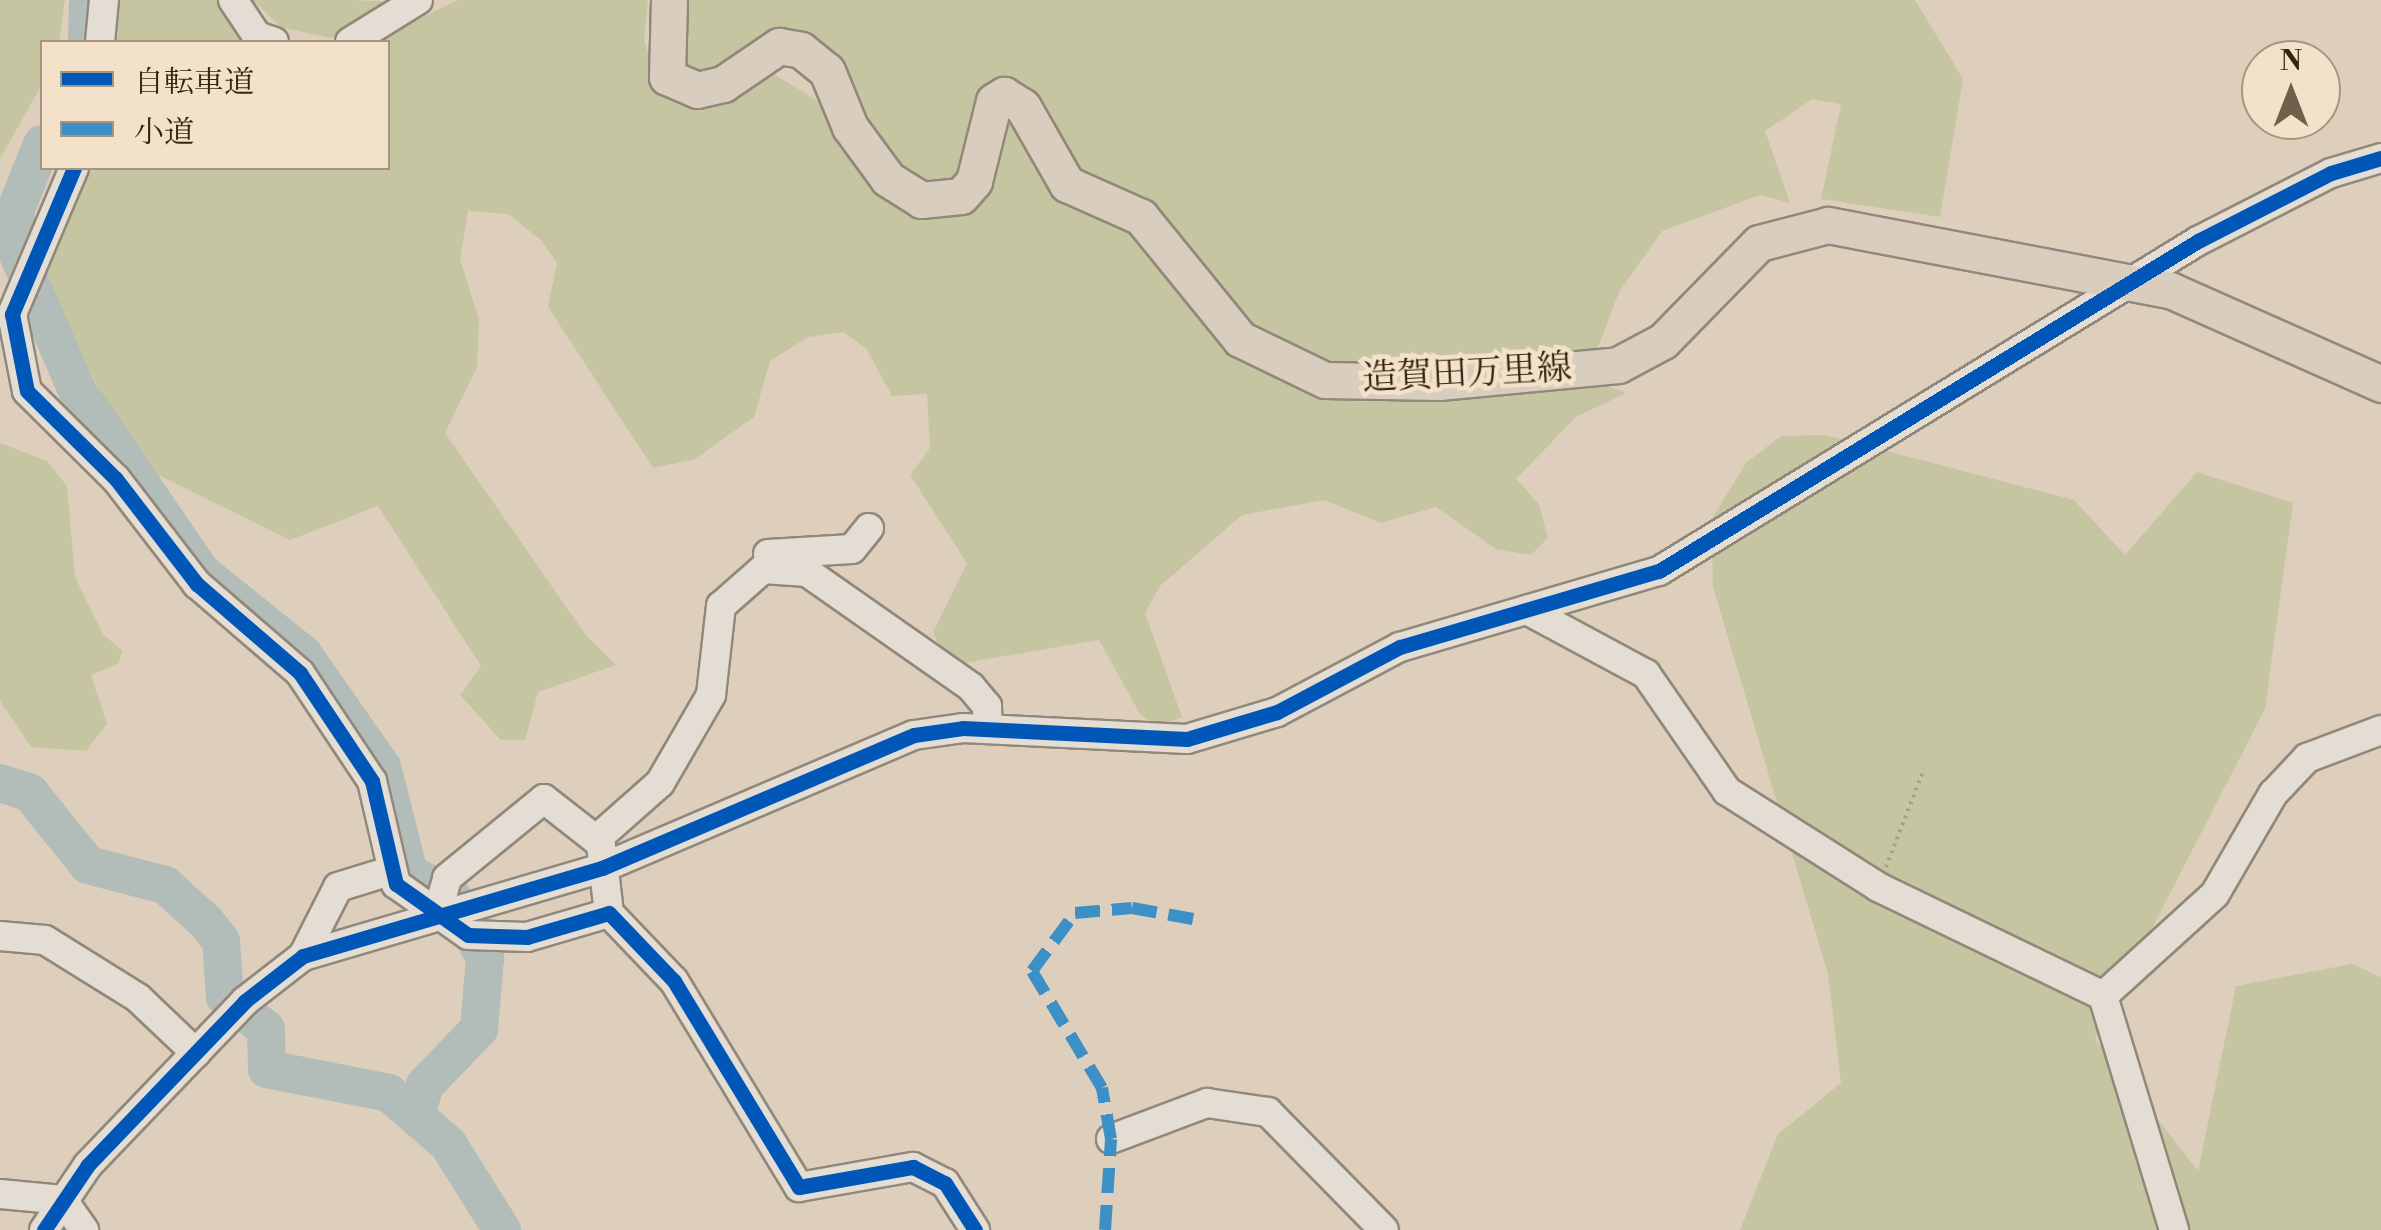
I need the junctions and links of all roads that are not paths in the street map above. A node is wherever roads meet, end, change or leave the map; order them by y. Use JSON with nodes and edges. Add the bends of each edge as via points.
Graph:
{"nodes":[{"id":1,"x":104,"y":0,"type":"edge"},
{"id":2,"x":233,"y":0,"type":"edge"},
{"id":3,"x":418,"y":0,"type":"edge"},
{"id":4,"x":669,"y":0,"type":"edge"},
{"id":5,"x":100,"y":40,"type":"edge"},
{"id":6,"x":272,"y":40,"type":"edge"},
{"id":7,"x":353,"y":40,"type":"edge"},
{"id":8,"x":2381,"y":158,"type":"edge"},
{"id":9,"x":73,"y":170,"type":"edge"},
{"id":10,"x":2133,"y":280,"type":"junction"},
{"id":11,"x":2381,"y":384,"type":"edge"},
{"id":12,"x":870,"y":528,"type":"dead end"},
{"id":13,"x":736,"y":586,"type":"junction"},
{"id":14,"x":1527,"y":610,"type":"junction"},
{"id":15,"x":988,"y":729,"type":"junction"},
{"id":16,"x":2381,"y":730,"type":"edge"},
{"id":17,"x":600,"y":855,"type":"junction"},
{"id":18,"x":390,"y":871,"type":"junction"},
{"id":19,"x":443,"y":900,"type":"junction"},
{"id":20,"x":609,"y":913,"type":"junction"},
{"id":21,"x":0,"y":936,"type":"edge"},
{"id":22,"x":304,"y":956,"type":"junction"},
{"id":23,"x":2103,"y":996,"type":"junction"},
{"id":24,"x":196,"y":1053,"type":"junction"},
{"id":25,"x":1111,"y":1139,"type":"dead end"},
{"id":26,"x":0,"y":1194,"type":"edge"},
{"id":27,"x":64,"y":1200,"type":"junction"},
{"id":28,"x":44,"y":1230,"type":"edge"},
{"id":29,"x":84,"y":1230,"type":"edge"},
{"id":30,"x":975,"y":1230,"type":"edge"},
{"id":31,"x":1384,"y":1230,"type":"edge"},
{"id":32,"x":2174,"y":1230,"type":"edge"}],
"edges":[{"from":1,"to":5,"type":"street"},
{"from":2,"to":6,"type":"street"},
{"from":3,"to":7,"type":"street"},
{"from":4,"to":10,"type":"main road","name":"造賀田万里線","via":[[667,77],[710,87],[779,46],[801,50],[827,71],[850,127],[888,179],[921,200],[962,196],[994,101],[1015,101],[1066,184],[1142,217],[1240,339],[1324,380],[1438,382],[1618,365],[1663,341],[1759,243],[1794,229],[1869,229]]},
{"from":8,"to":10,"type":"street","via":[[2266,202]]},
{"from":9,"to":18,"type":"street","via":[[12,314],[27,391],[44,418],[116,480],[197,584],[300,673],[372,781]]},
{"from":10,"to":11,"type":"main road","name":"造賀田万里線"},
{"from":10,"to":14,"type":"street","via":[[1693,553]]},
{"from":12,"to":13,"type":"street","via":[[852,549],[762,555]]},
{"from":13,"to":15,"type":"street","via":[[763,568],[807,572],[971,687],[987,706]]},
{"from":13,"to":17,"type":"street","via":[[712,634],[711,695],[660,783]]},
{"from":14,"to":15,"type":"street","via":[[1400,648],[1277,712],[1188,739]]},
{"from":14,"to":23,"type":"street","via":[[1646,674],[1728,790],[1878,887]]},
{"from":15,"to":17,"type":"street","via":[[914,735]]},
{"from":16,"to":23,"type":"street","via":[[2307,758],[2273,794],[2215,894]]},
{"from":17,"to":19,"type":"street","via":[[494,898]]},
{"from":17,"to":19,"type":"street","via":[[544,800]]},
{"from":17,"to":20,"type":"street"},
{"from":18,"to":19,"type":"street"},
{"from":18,"to":22,"type":"street","via":[[338,888]]},
{"from":19,"to":20,"type":"street","via":[[468,935],[504,939]]},
{"from":19,"to":22,"type":"street"},
{"from":20,"to":30,"type":"street","via":[[674,981],[799,1187],[913,1167],[945,1183]]},
{"from":21,"to":24,"type":"street","via":[[45,940],[138,998]]},
{"from":22,"to":24,"type":"street"},
{"from":23,"to":32,"type":"street"},
{"from":24,"to":27,"type":"street"},
{"from":25,"to":31,"type":"street","via":[[1207,1104],[1268,1112]]},
{"from":26,"to":27,"type":"street"},
{"from":27,"to":28,"type":"street"},
{"from":27,"to":29,"type":"street"}]}
